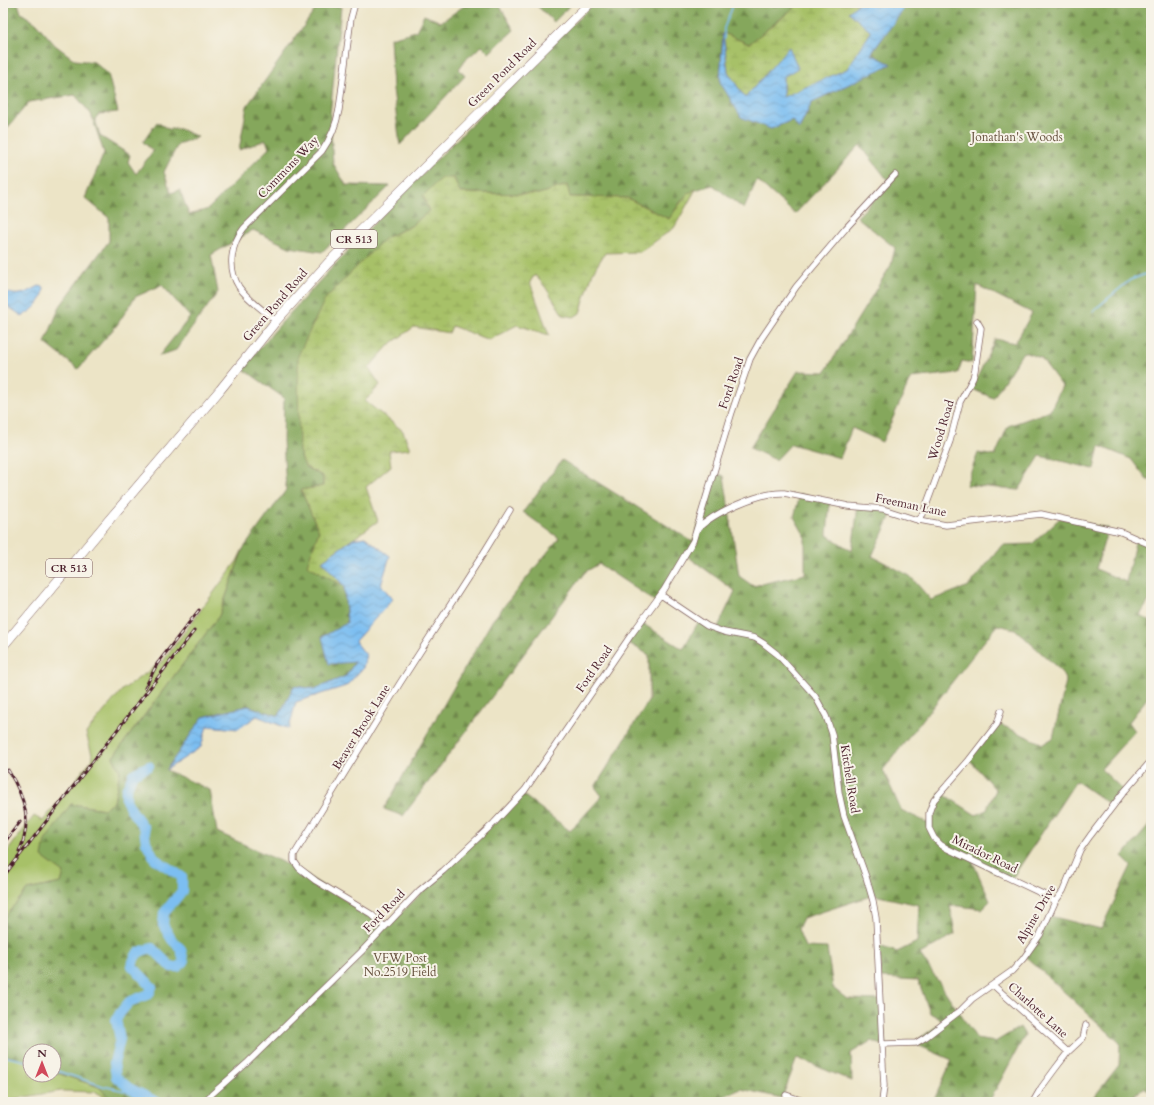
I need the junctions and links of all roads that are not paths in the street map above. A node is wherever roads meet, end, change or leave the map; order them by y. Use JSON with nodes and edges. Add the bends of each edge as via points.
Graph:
{"nodes":[{"id":1,"x":355,"y":3,"type":"edge"},
{"id":2,"x":590,"y":3,"type":"edge"},
{"id":3,"x":895,"y":175,"type":"dead end"},
{"id":4,"x":276,"y":321,"type":"junction"},
{"id":5,"x":977,"y":321,"type":"dead end"},
{"id":6,"x":510,"y":510,"type":"dead end"},
{"id":7,"x":918,"y":520,"type":"junction"},
{"id":8,"x":696,"y":531,"type":"junction"},
{"id":9,"x":1151,"y":545,"type":"edge"},
{"id":10,"x":660,"y":595,"type":"junction"},
{"id":11,"x":3,"y":646,"type":"edge"},
{"id":12,"x":1001,"y":711,"type":"dead end"},
{"id":13,"x":1151,"y":761,"type":"edge"},
{"id":14,"x":1056,"y":902,"type":"junction"},
{"id":15,"x":384,"y":926,"type":"junction"},
{"id":16,"x":993,"y":985,"type":"junction"},
{"id":17,"x":1086,"y":1025,"type":"dead end"},
{"id":18,"x":883,"y":1044,"type":"junction"},
{"id":19,"x":1068,"y":1052,"type":"junction"},
{"id":20,"x":786,"y":1095,"type":"dead end"},
{"id":21,"x":203,"y":1102,"type":"edge"},
{"id":22,"x":806,"y":1102,"type":"edge"},
{"id":23,"x":882,"y":1102,"type":"edge"},
{"id":24,"x":1033,"y":1102,"type":"edge"}],
"edges":[{"from":1,"to":4,"type":"street","name":"Commons Way","via":[[337,123],[332,136],[322,151],[244,228],[231,255],[235,280],[239,287]]},
{"from":2,"to":4,"type":"main road","name":"Green Pond Road","number":"CR 513","via":[[328,263]]},
{"from":3,"to":8,"type":"street","name":"Ford Road","via":[[796,287],[761,339],[750,360],[732,412]]},
{"from":4,"to":11,"type":"main road","name":"Green Pond Road","number":"CR 513"},
{"from":5,"to":7,"type":"street","name":"Wood Road","via":[[981,328],[973,378],[960,402],[940,471],[923,514]]},
{"from":6,"to":15,"type":"street","name":"Beaver Brook Lane","via":[[294,855],[294,861],[299,868],[371,914]]},
{"from":7,"to":8,"type":"street","name":"Freeman Lane","via":[[883,509],[848,506],[776,492],[720,513]]},
{"from":7,"to":9,"type":"street","name":"Freeman Lane","via":[[946,525],[1041,514],[1120,532]]},
{"from":8,"to":10,"type":"street","name":"Ford Road","via":[[684,559]]},
{"from":10,"to":15,"type":"street","name":"Ford Road","via":[[525,790]]},
{"from":10,"to":18,"type":"street","name":"Kitchell Road","via":[[707,626],[763,642],[800,678],[821,706],[832,734],[844,816],[873,901]]},
{"from":12,"to":14,"type":"street","name":"Mirador Road","via":[[997,724],[934,800],[929,813],[929,828],[941,845]]},
{"from":13,"to":14,"type":"street","name":"Alpine Drive","via":[[1080,850]]},
{"from":14,"to":16,"type":"street","name":"Alpine Drive","via":[[1040,935],[1023,958]]},
{"from":15,"to":21,"type":"street","name":"Ford Road","via":[[248,1062]]},
{"from":16,"to":18,"type":"street","name":"Alpine Drive","via":[[916,1043]]},
{"from":16,"to":19,"type":"street","name":"Charlotte Lane"},
{"from":17,"to":19,"type":"street","via":[[1083,1038]]},
{"from":18,"to":23,"type":"street","name":"Kitchell Road"},
{"from":19,"to":24,"type":"street"},
{"from":20,"to":22,"type":"street"}]}
